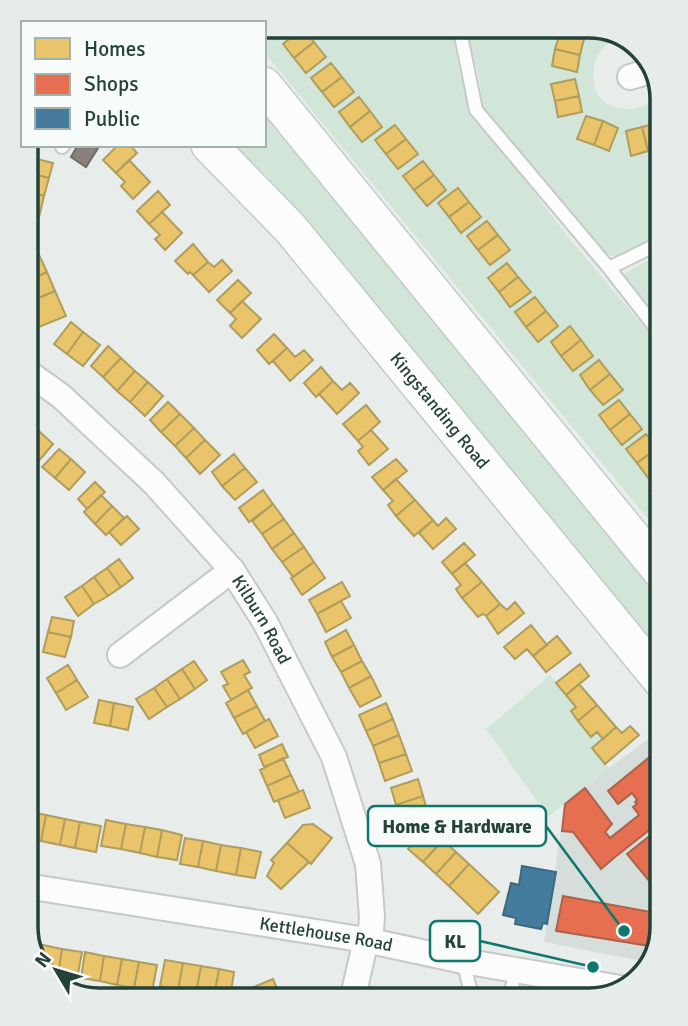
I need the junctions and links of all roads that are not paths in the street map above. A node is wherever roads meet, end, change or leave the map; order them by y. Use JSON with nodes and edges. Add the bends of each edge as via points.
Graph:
{"nodes":[{"id":1,"x":462,"y":39,"type":"edge"},
{"id":2,"x":643,"y":73,"type":"edge"},
{"id":3,"x":630,"y":77,"type":"dead end"},
{"id":4,"x":266,"y":87,"type":"edge"},
{"id":5,"x":211,"y":147,"type":"edge"},
{"id":6,"x":650,"y":248,"type":"edge"},
{"id":7,"x":609,"y":268,"type":"junction"},
{"id":8,"x":650,"y":321,"type":"edge"},
{"id":9,"x":39,"y":380,"type":"edge"},
{"id":10,"x":650,"y":558,"type":"edge"},
{"id":11,"x":232,"y":570,"type":"junction"},
{"id":12,"x":120,"y":655,"type":"dead end"},
{"id":13,"x":650,"y":667,"type":"edge"},
{"id":14,"x":38,"y":888,"type":"edge"},
{"id":15,"x":366,"y":940,"type":"junction"},
{"id":16,"x":463,"y":961,"type":"junction"},
{"id":17,"x":515,"y":970,"type":"junction"},
{"id":18,"x":355,"y":988,"type":"edge"},
{"id":19,"x":470,"y":988,"type":"edge"},
{"id":20,"x":512,"y":988,"type":"edge"},
{"id":21,"x":590,"y":988,"type":"edge"}],
"edges":[{"from":1,"to":7,"type":"lane","via":[[476,110]]},
{"from":2,"to":3,"type":"street"},
{"from":4,"to":10,"type":"main road"},
{"from":5,"to":13,"type":"main road","name":"Kingstanding Road","via":[[289,228]]},
{"from":6,"to":7,"type":"lane"},
{"from":7,"to":8,"type":"lane"},
{"from":9,"to":11,"type":"street","name":"Kilburn Road","via":[[154,483]]},
{"from":11,"to":12,"type":"street"},
{"from":11,"to":15,"type":"street","name":"Kilburn Road","via":[[265,622],[334,757],[368,864],[372,917]]},
{"from":14,"to":15,"type":"street","name":"Kettlehouse Road"},
{"from":15,"to":16,"type":"street","name":"Kettlehouse Road"},
{"from":15,"to":18,"type":"street","name":"Kilburn Road"},
{"from":16,"to":17,"type":"street","name":"Kettlehouse Road"},
{"from":16,"to":19,"type":"lane"},
{"from":17,"to":20,"type":"lane"},
{"from":17,"to":21,"type":"street","name":"Kettlehouse Road"}]}
